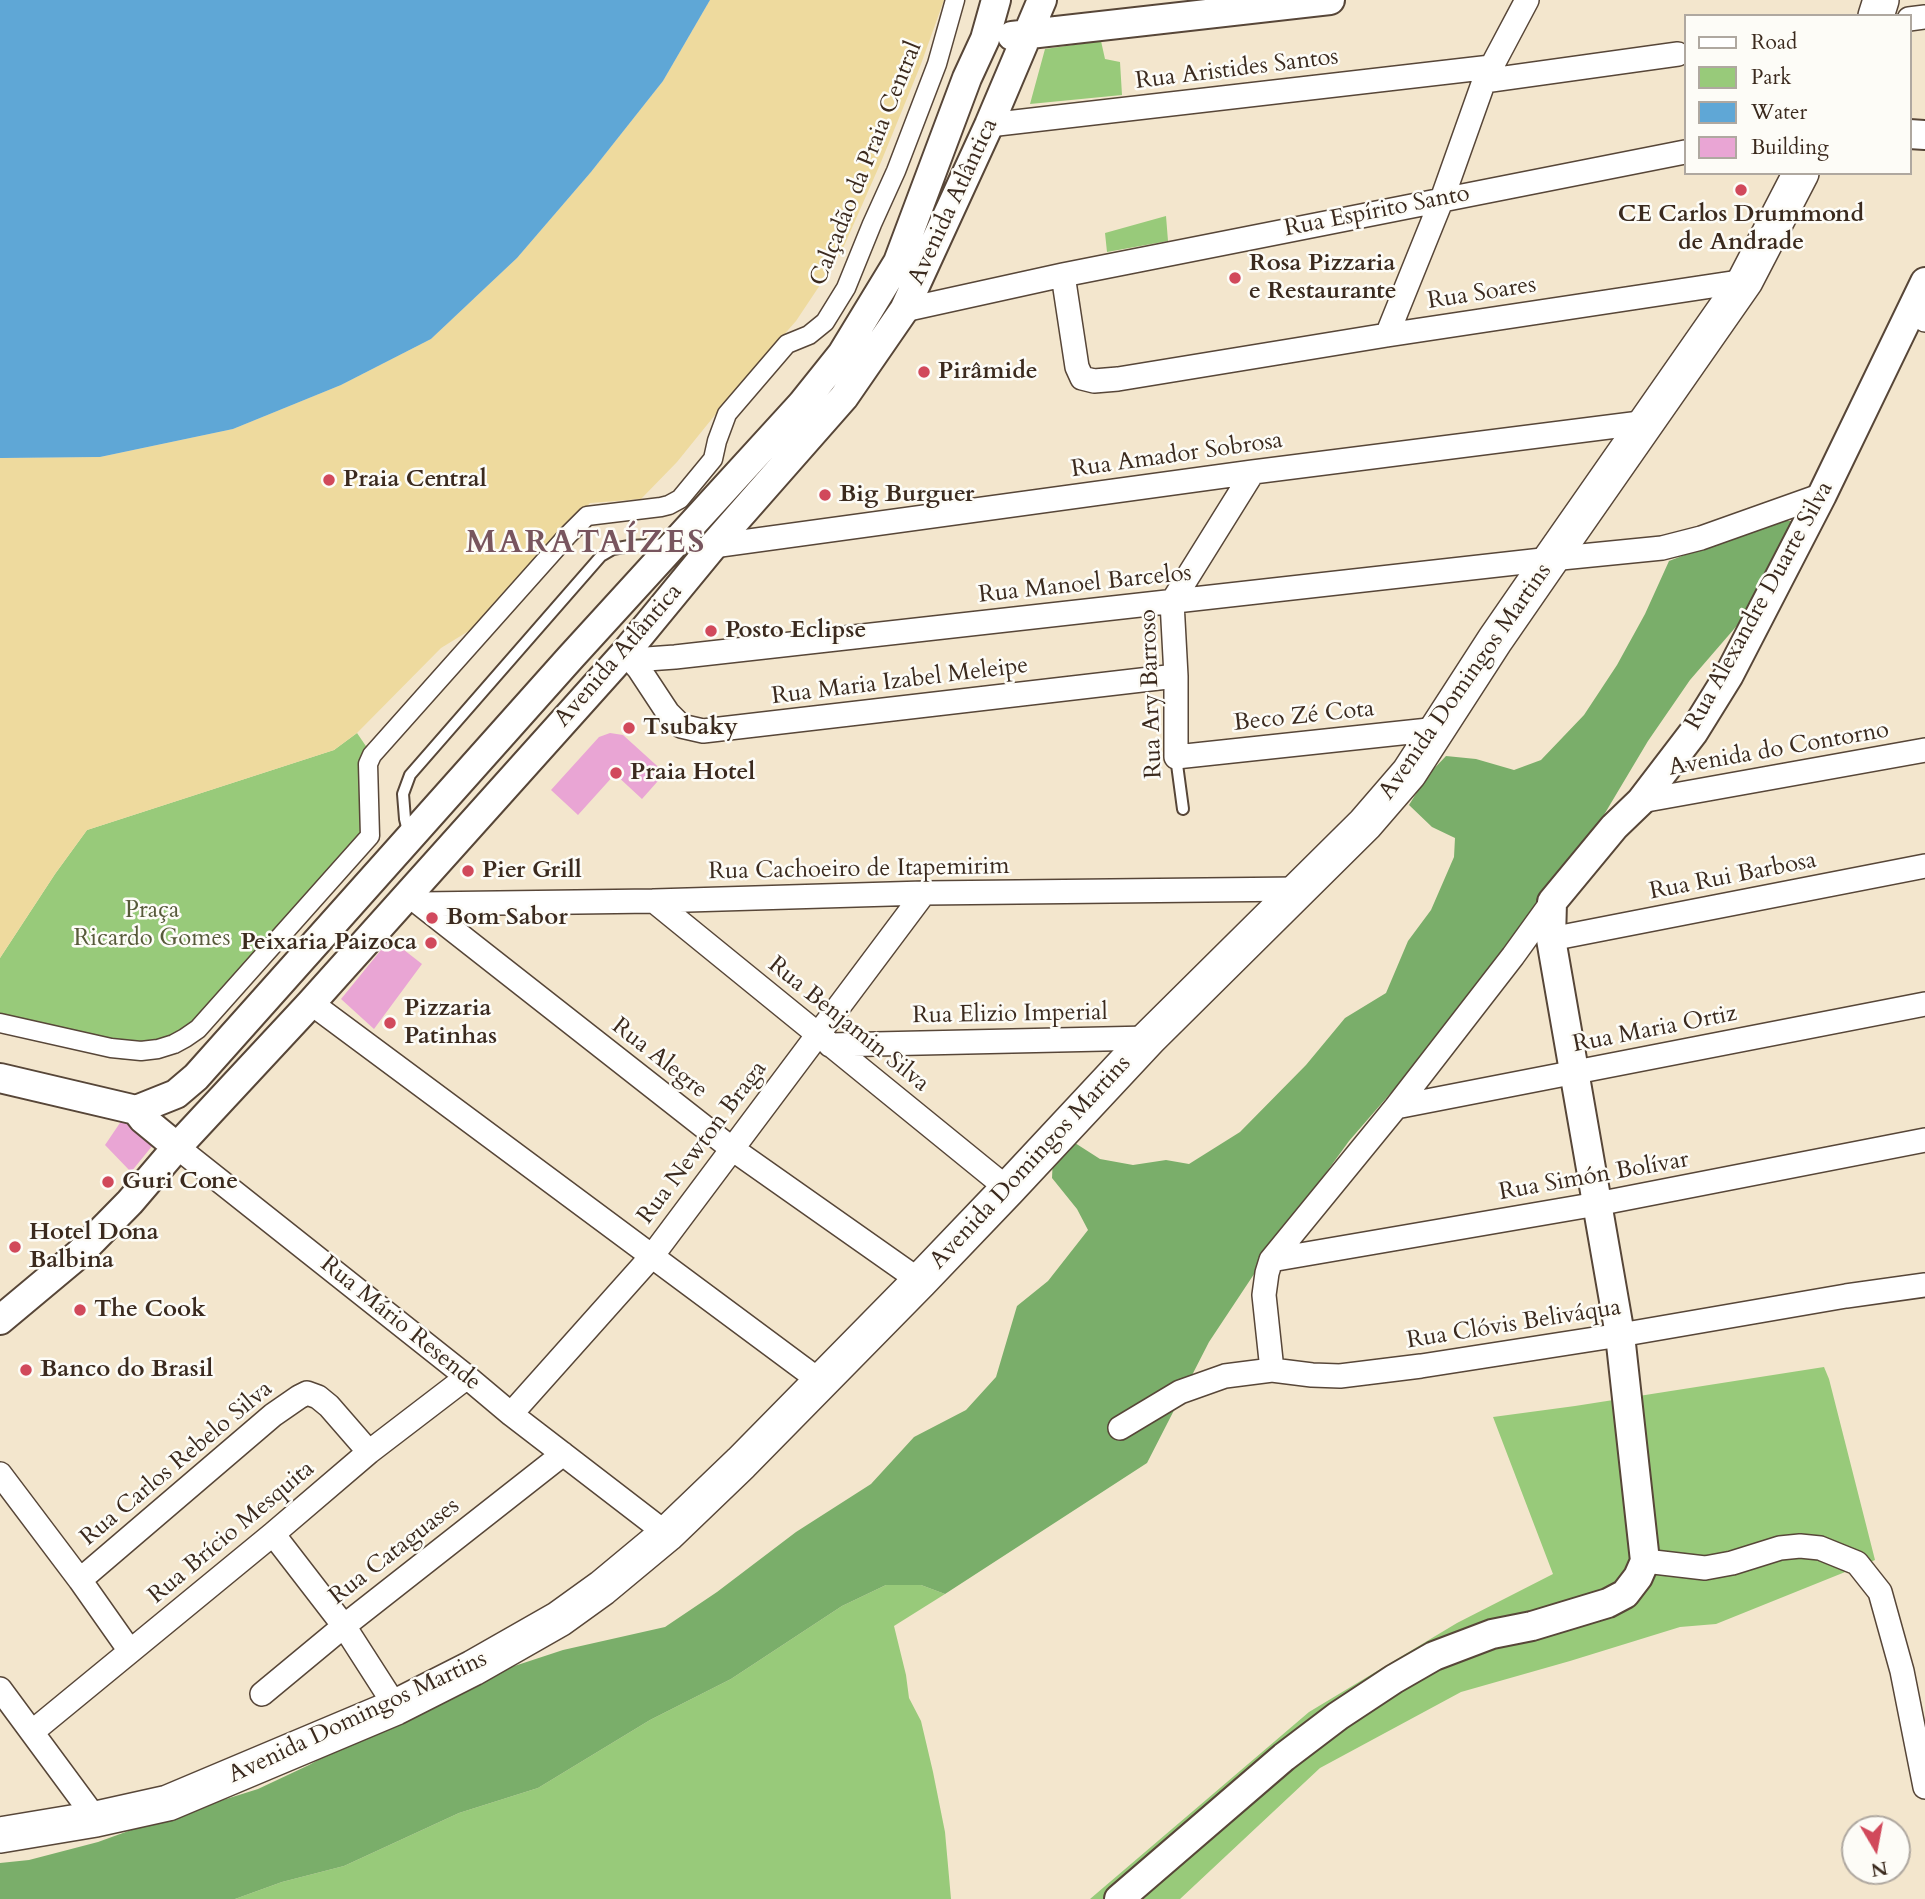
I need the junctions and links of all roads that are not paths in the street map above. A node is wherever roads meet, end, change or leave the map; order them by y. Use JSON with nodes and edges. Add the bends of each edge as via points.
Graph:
{"nodes":[{"id":1,"x":955,"y":0,"type":"edge"},
{"id":2,"x":996,"y":0,"type":"edge"},
{"id":3,"x":1042,"y":0,"type":"edge"},
{"id":4,"x":1330,"y":0,"type":"edge"},
{"id":5,"x":1527,"y":0,"type":"edge"},
{"id":6,"x":1028,"y":35,"type":"junction"},
{"id":7,"x":985,"y":39,"type":"junction"},
{"id":8,"x":1678,"y":54,"type":"dead end"},
{"id":9,"x":1487,"y":74,"type":"junction"},
{"id":10,"x":989,"y":125,"type":"junction"},
{"id":11,"x":1684,"y":152,"type":"edge"},
{"id":12,"x":1800,"y":175,"type":"edge"},
{"id":13,"x":1442,"y":199,"type":"junction"},
{"id":14,"x":1063,"y":275,"type":"junction"},
{"id":15,"x":1745,"y":281,"type":"junction"},
{"id":16,"x":1923,"y":287,"type":"edge"},
{"id":17,"x":904,"y":310,"type":"junction"},
{"id":18,"x":1925,"y":320,"type":"edge"},
{"id":19,"x":1387,"y":335,"type":"junction"},
{"id":20,"x":1648,"y":422,"type":"junction"},
{"id":21,"x":1253,"y":472,"type":"junction"},
{"id":22,"x":1822,"y":495,"type":"junction"},
{"id":23,"x":674,"y":544,"type":"junction"},
{"id":24,"x":713,"y":546,"type":"junction"},
{"id":25,"x":1551,"y":559,"type":"junction"},
{"id":26,"x":1172,"y":602,"type":"junction"},
{"id":27,"x":625,"y":653,"type":"junction"},
{"id":28,"x":1175,"y":676,"type":"junction"},
{"id":29,"x":1438,"y":729,"type":"junction"},
{"id":30,"x":1925,"y":750,"type":"edge"},
{"id":31,"x":1176,"y":757,"type":"junction"},
{"id":32,"x":1641,"y":800,"type":"junction"},
{"id":33,"x":1183,"y":809,"type":"dead end"},
{"id":34,"x":410,"y":837,"type":"junction"},
{"id":35,"x":1925,"y":866,"type":"edge"},
{"id":36,"x":1298,"y":888,"type":"junction"},
{"id":37,"x":924,"y":893,"type":"junction"},
{"id":38,"x":413,"y":900,"type":"junction"},
{"id":39,"x":654,"y":901,"type":"junction"},
{"id":40,"x":1552,"y":902,"type":"junction"},
{"id":41,"x":1551,"y":939,"type":"junction"},
{"id":42,"x":311,"y":1003,"type":"junction"},
{"id":43,"x":1925,"y":1004,"type":"edge"},
{"id":44,"x":0,"y":1023,"type":"edge"},
{"id":45,"x":1149,"y":1038,"type":"junction"},
{"id":46,"x":824,"y":1039,"type":"junction"},
{"id":47,"x":1574,"y":1072,"type":"junction"},
{"id":48,"x":0,"y":1078,"type":"edge"},
{"id":49,"x":1396,"y":1107,"type":"junction"},
{"id":50,"x":136,"y":1110,"type":"junction"},
{"id":51,"x":1925,"y":1140,"type":"edge"},
{"id":52,"x":177,"y":1147,"type":"junction"},
{"id":53,"x":731,"y":1148,"type":"junction"},
{"id":54,"x":1008,"y":1189,"type":"junction"},
{"id":55,"x":1597,"y":1204,"type":"junction"},
{"id":56,"x":652,"y":1256,"type":"junction"},
{"id":57,"x":1271,"y":1260,"type":"junction"},
{"id":58,"x":920,"y":1281,"type":"junction"},
{"id":59,"x":1925,"y":1285,"type":"edge"},
{"id":60,"x":0,"y":1320,"type":"edge"},
{"id":61,"x":1620,"y":1335,"type":"junction"},
{"id":62,"x":1272,"y":1370,"type":"junction"},
{"id":63,"x":467,"y":1377,"type":"junction"},
{"id":64,"x":820,"y":1381,"type":"junction"},
{"id":65,"x":511,"y":1414,"type":"junction"},
{"id":66,"x":1121,"y":1429,"type":"dead end"},
{"id":67,"x":369,"y":1452,"type":"junction"},
{"id":68,"x":563,"y":1454,"type":"junction"},
{"id":69,"x":0,"y":1474,"type":"edge"},
{"id":70,"x":274,"y":1534,"type":"junction"},
{"id":71,"x":667,"y":1534,"type":"junction"},
{"id":72,"x":1645,"y":1561,"type":"junction"},
{"id":73,"x":80,"y":1580,"type":"junction"},
{"id":74,"x":344,"y":1626,"type":"junction"},
{"id":75,"x":130,"y":1651,"type":"junction"},
{"id":76,"x":1,"y":1690,"type":"edge"},
{"id":77,"x":262,"y":1694,"type":"dead end"},
{"id":78,"x":396,"y":1707,"type":"junction"},
{"id":79,"x":32,"y":1732,"type":"junction"},
{"id":80,"x":1925,"y":1787,"type":"edge"},
{"id":81,"x":96,"y":1818,"type":"junction"},
{"id":82,"x":0,"y":1835,"type":"edge"},
{"id":83,"x":1119,"y":1899,"type":"edge"}],
"edges":[{"from":1,"to":44,"type":"street","name":"Calçadão da Praia Central","via":[[937,64],[896,171],[846,288],[825,322],[787,344],[727,414],[713,459],[680,499],[661,507],[587,516],[369,759],[370,836],[198,1028],[174,1044],[141,1051]]},
{"from":2,"to":7,"type":"street","name":"Avenida Atlântica"},
{"from":3,"to":6,"type":"street","name":"Avenida Atlântica"},
{"from":4,"to":6,"type":"street"},
{"from":5,"to":9,"type":"street"},
{"from":6,"to":7,"type":"street"},
{"from":6,"to":10,"type":"street","name":"Avenida Atlântica"},
{"from":7,"to":23,"type":"street","name":"Avenida Atlântica","via":[[898,262],[842,354]]},
{"from":8,"to":9,"type":"street","name":"Rua Aristides Santos"},
{"from":9,"to":10,"type":"street","name":"Rua Aristides Santos"},
{"from":9,"to":13,"type":"street"},
{"from":10,"to":17,"type":"street","name":"Avenida Atlântica"},
{"from":11,"to":13,"type":"street","name":"Rua Espírito Santo"},
{"from":12,"to":15,"type":"main road","name":"Avenida Domingos Martins"},
{"from":13,"to":14,"type":"street","name":"Rua Espírito Santo"},
{"from":13,"to":19,"type":"street"},
{"from":14,"to":17,"type":"street","name":"Rua Espírito Santo"},
{"from":14,"to":19,"type":"street","name":"Rua Soares","via":[[1077,367],[1087,380],[1118,379]]},
{"from":15,"to":19,"type":"street","name":"Rua Soares"},
{"from":15,"to":20,"type":"main road","name":"Avenida Domingos Martins"},
{"from":16,"to":18,"type":"street"},
{"from":16,"to":22,"type":"street","name":"Rua Alexandre Duarte Silva"},
{"from":17,"to":24,"type":"street","name":"Avenida Atlântica","via":[[844,397]]},
{"from":20,"to":21,"type":"street","name":"Rua Amador Sobrosa"},
{"from":20,"to":25,"type":"main road","name":"Avenida Domingos Martins"},
{"from":21,"to":24,"type":"street","name":"Rua Amador Sobrosa"},
{"from":21,"to":26,"type":"street","name":"Rua Ary Barroso"},
{"from":22,"to":25,"type":"street","name":"Rua Manoel Barcelos","via":[[1662,548]]},
{"from":22,"to":32,"type":"street","name":"Rua Alexandre Duarte Silva","via":[[1729,675],[1693,733]]},
{"from":23,"to":34,"type":"street","name":"Avenida Atlântica"},
{"from":23,"to":34,"type":"lane","via":[[629,546],[601,556],[410,775],[403,794]]},
{"from":24,"to":27,"type":"street","name":"Avenida Atlântica"},
{"from":25,"to":26,"type":"street","name":"Rua Manoel Barcelos"},
{"from":25,"to":29,"type":"main road","name":"Avenida Domingos Martins"},
{"from":26,"to":27,"type":"street","name":"Rua Manoel Barcelos","via":[[676,657],[648,659]]},
{"from":26,"to":28,"type":"street","name":"Rua Ary Barroso"},
{"from":27,"to":28,"type":"street","name":"Rua Maria Izabel Meleipe","via":[[668,713],[681,726],[702,731]]},
{"from":27,"to":38,"type":"street","name":"Avenida Atlântica"},
{"from":28,"to":31,"type":"street","name":"Rua Ary Barroso"},
{"from":29,"to":31,"type":"street","name":"Beco Zé Cota"},
{"from":29,"to":36,"type":"main road","name":"Avenida Domingos Martins","via":[[1409,773],[1365,824]]},
{"from":30,"to":32,"type":"street","name":"Avenida do Contorno"},
{"from":31,"to":33,"type":"lane","name":"Rua Ary Barroso"},
{"from":32,"to":40,"type":"street","name":"Rua Alexandre Duarte Silva"},
{"from":34,"to":50,"type":"street","name":"Avenida Atlântica","via":[[197,1077],[176,1094]]},
{"from":35,"to":41,"type":"street","name":"Rua Rui Barbosa"},
{"from":36,"to":37,"type":"street","name":"Rua Cachoeiro de Itapemirim"},
{"from":36,"to":45,"type":"main road","name":"Avenida Domingos Martins"},
{"from":37,"to":39,"type":"street","name":"Rua Cachoeiro de Itapemirim"},
{"from":37,"to":46,"type":"street","name":"Rua Newton Braga"},
{"from":38,"to":39,"type":"street","name":"Rua Cachoeiro de Itapemirim"},
{"from":38,"to":42,"type":"street","name":"Avenida Atlântica"},
{"from":38,"to":53,"type":"street","name":"Rua Alegre"},
{"from":39,"to":46,"type":"street","name":"Rua Benjamin Silva"},
{"from":40,"to":41,"type":"street"},
{"from":40,"to":49,"type":"street"},
{"from":41,"to":47,"type":"street"},
{"from":42,"to":52,"type":"street","name":"Avenida Atlântica"},
{"from":42,"to":56,"type":"street"},
{"from":43,"to":47,"type":"street","name":"Rua Maria Ortiz"},
{"from":45,"to":46,"type":"street","name":"Rua Elizio Imperial"},
{"from":45,"to":54,"type":"main road","name":"Avenida Domingos Martins"},
{"from":46,"to":53,"type":"street","name":"Rua Newton Braga"},
{"from":46,"to":54,"type":"street","name":"Rua Benjamin Silva"},
{"from":47,"to":49,"type":"street","name":"Rua Maria Ortiz"},
{"from":47,"to":55,"type":"street"},
{"from":48,"to":50,"type":"street"},
{"from":49,"to":57,"type":"street"},
{"from":50,"to":52,"type":"street","name":"Rua Mário Resende"},
{"from":51,"to":55,"type":"street","name":"Rua Simón Bolívar"},
{"from":52,"to":60,"type":"street","name":"Avenida Atlântica","via":[[79,1254]]},
{"from":52,"to":63,"type":"street","name":"Rua Mário Resende"},
{"from":53,"to":56,"type":"street","name":"Rua Newton Braga"},
{"from":53,"to":58,"type":"street","name":"Rua Alegre"},
{"from":54,"to":58,"type":"main road","name":"Avenida Domingos Martins"},
{"from":55,"to":57,"type":"street","name":"Rua Simón Bolívar"},
{"from":55,"to":61,"type":"street"},
{"from":56,"to":64,"type":"street"},
{"from":56,"to":65,"type":"street","name":"Rua Newton Braga"},
{"from":57,"to":62,"type":"street","via":[[1264,1294]]},
{"from":58,"to":64,"type":"main road","name":"Avenida Domingos Martins"},
{"from":59,"to":61,"type":"street","name":"Rua Clóvis Beliváqua"},
{"from":61,"to":62,"type":"street","name":"Rua Clóvis Beliváqua","via":[[1340,1376]]},
{"from":61,"to":72,"type":"street"},
{"from":62,"to":66,"type":"street","name":"Rua Clóvis Beliváqua","via":[[1225,1376],[1180,1392]]},
{"from":63,"to":65,"type":"street","name":"Rua Mário Resende"},
{"from":63,"to":67,"type":"street","name":"Rua Brício Mesquita"},
{"from":64,"to":71,"type":"main road","name":"Avenida Domingos Martins"},
{"from":65,"to":68,"type":"street","name":"Rua Mário Resende"},
{"from":67,"to":70,"type":"street","name":"Rua Brício Mesquita"},
{"from":67,"to":73,"type":"street","name":"Rua Carlos Rebelo Silva","via":[[329,1406],[307,1393],[274,1415]]},
{"from":68,"to":71,"type":"street","name":"Rua Mário Resende"},
{"from":68,"to":74,"type":"street","name":"Rua Cataguases"},
{"from":69,"to":73,"type":"street"},
{"from":70,"to":74,"type":"street"},
{"from":70,"to":75,"type":"street","name":"Rua Brício Mesquita"},
{"from":71,"to":78,"type":"main road","name":"Avenida Domingos Martins","via":[[559,1619]]},
{"from":72,"to":80,"type":"street","via":[[1704,1568],[1800,1546],[1820,1548],[1857,1563],[1880,1592],[1902,1671]]},
{"from":72,"to":83,"type":"street","via":[[1625,1594],[1608,1603],[1472,1641],[1394,1679],[1284,1757]]},
{"from":73,"to":75,"type":"street"},
{"from":74,"to":77,"type":"street","name":"Rua Cataguases"},
{"from":74,"to":78,"type":"street"},
{"from":75,"to":79,"type":"street","name":"Rua Brício Mesquita"},
{"from":76,"to":79,"type":"street"},
{"from":78,"to":81,"type":"main road","name":"Avenida Domingos Martins","via":[[168,1803]]},
{"from":79,"to":81,"type":"street"},
{"from":81,"to":82,"type":"main road","name":"Avenida Domingos Martins"}]}
